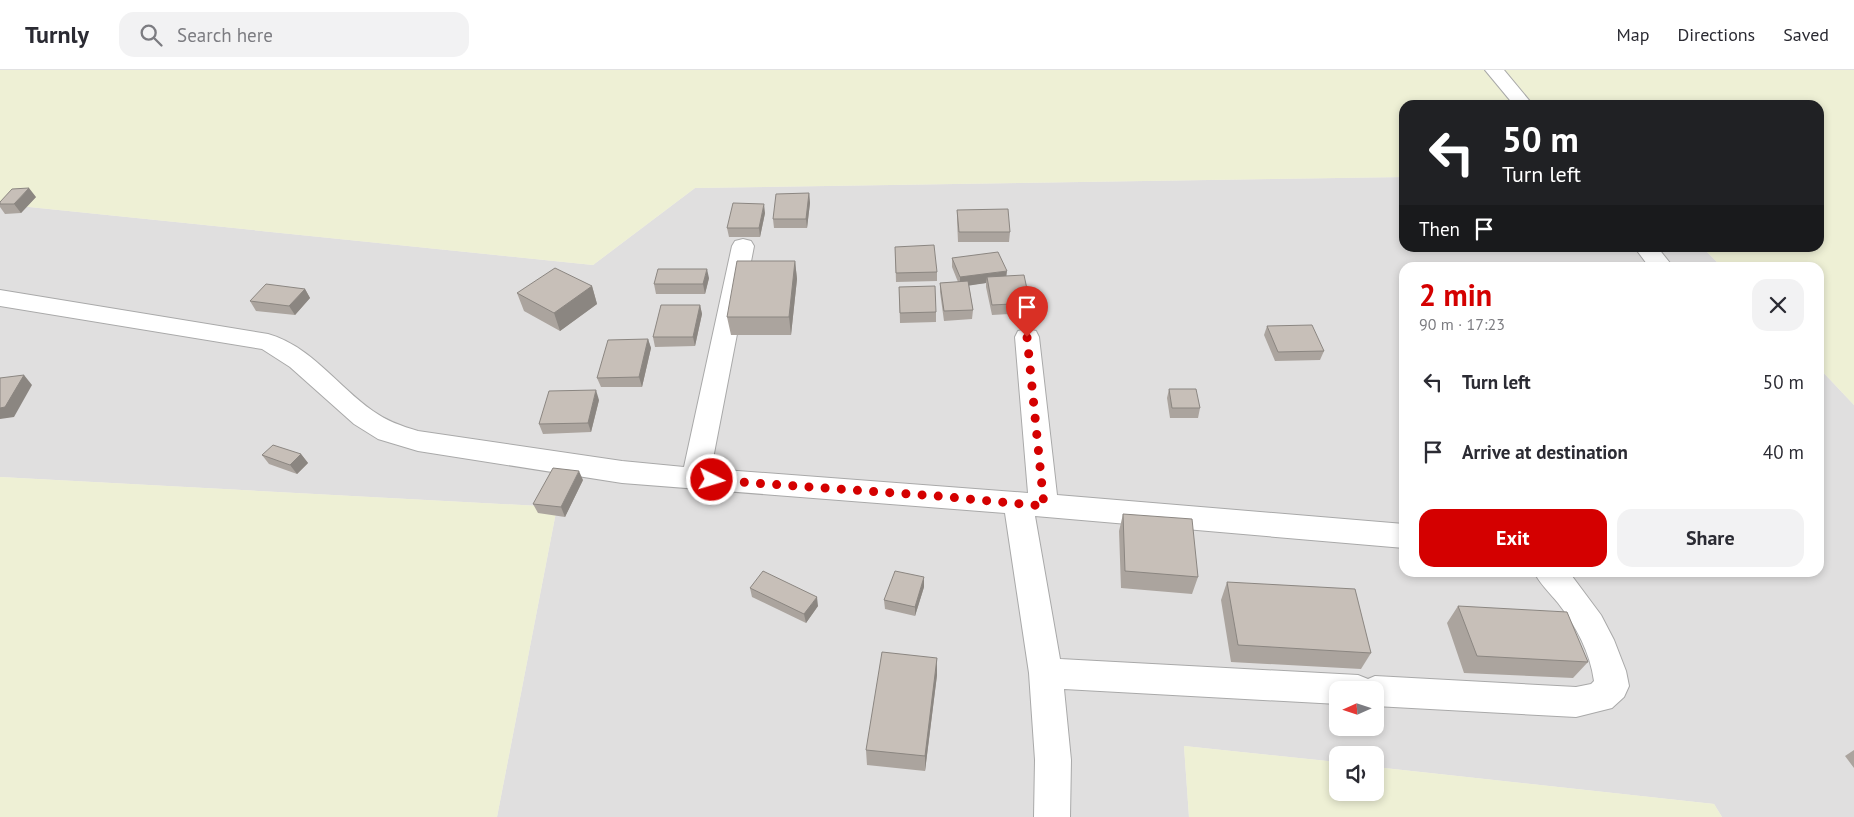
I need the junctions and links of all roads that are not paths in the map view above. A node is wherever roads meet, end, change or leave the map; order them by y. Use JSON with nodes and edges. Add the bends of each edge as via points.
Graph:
{"nodes":[{"id":1,"x":1494,"y":70,"type":"edge"},
{"id":2,"x":1520,"y":100,"type":"edge"},
{"id":3,"x":743,"y":246,"type":"dead end"},
{"id":4,"x":1649,"y":252,"type":"edge"},
{"id":5,"x":1658,"y":262,"type":"edge"},
{"id":6,"x":0,"y":298,"type":"edge"},
{"id":7,"x":1027,"y":337,"type":"dead end"},
{"id":8,"x":695,"y":479,"type":"junction"},
{"id":9,"x":1031,"y":504,"type":"junction"},
{"id":10,"x":1399,"y":536,"type":"edge"},
{"id":11,"x":1554,"y":577,"type":"edge"},
{"id":12,"x":1046,"y":673,"type":"junction"},
{"id":13,"x":1329,"y":688,"type":"edge"},
{"id":14,"x":1384,"y":691,"type":"edge"},
{"id":15,"x":1052,"y":817,"type":"edge"}],
"edges":[{"from":1,"to":2,"type":"street"},
{"from":3,"to":8,"type":"street"},
{"from":4,"to":5,"type":"street"},
{"from":6,"to":8,"type":"street","via":[[268,342],[300,360],[378,427],[418,441],[622,472]]},
{"from":7,"to":9,"type":"street"},
{"from":8,"to":9,"type":"street"},
{"from":9,"to":10,"type":"street"},
{"from":9,"to":12,"type":"street"},
{"from":11,"to":14,"type":"street","via":[[1582,612],[1611,669],[1612,686],[1600,697],[1576,702]]},
{"from":12,"to":13,"type":"street"},
{"from":12,"to":15,"type":"street","via":[[1053,760]]}]}
